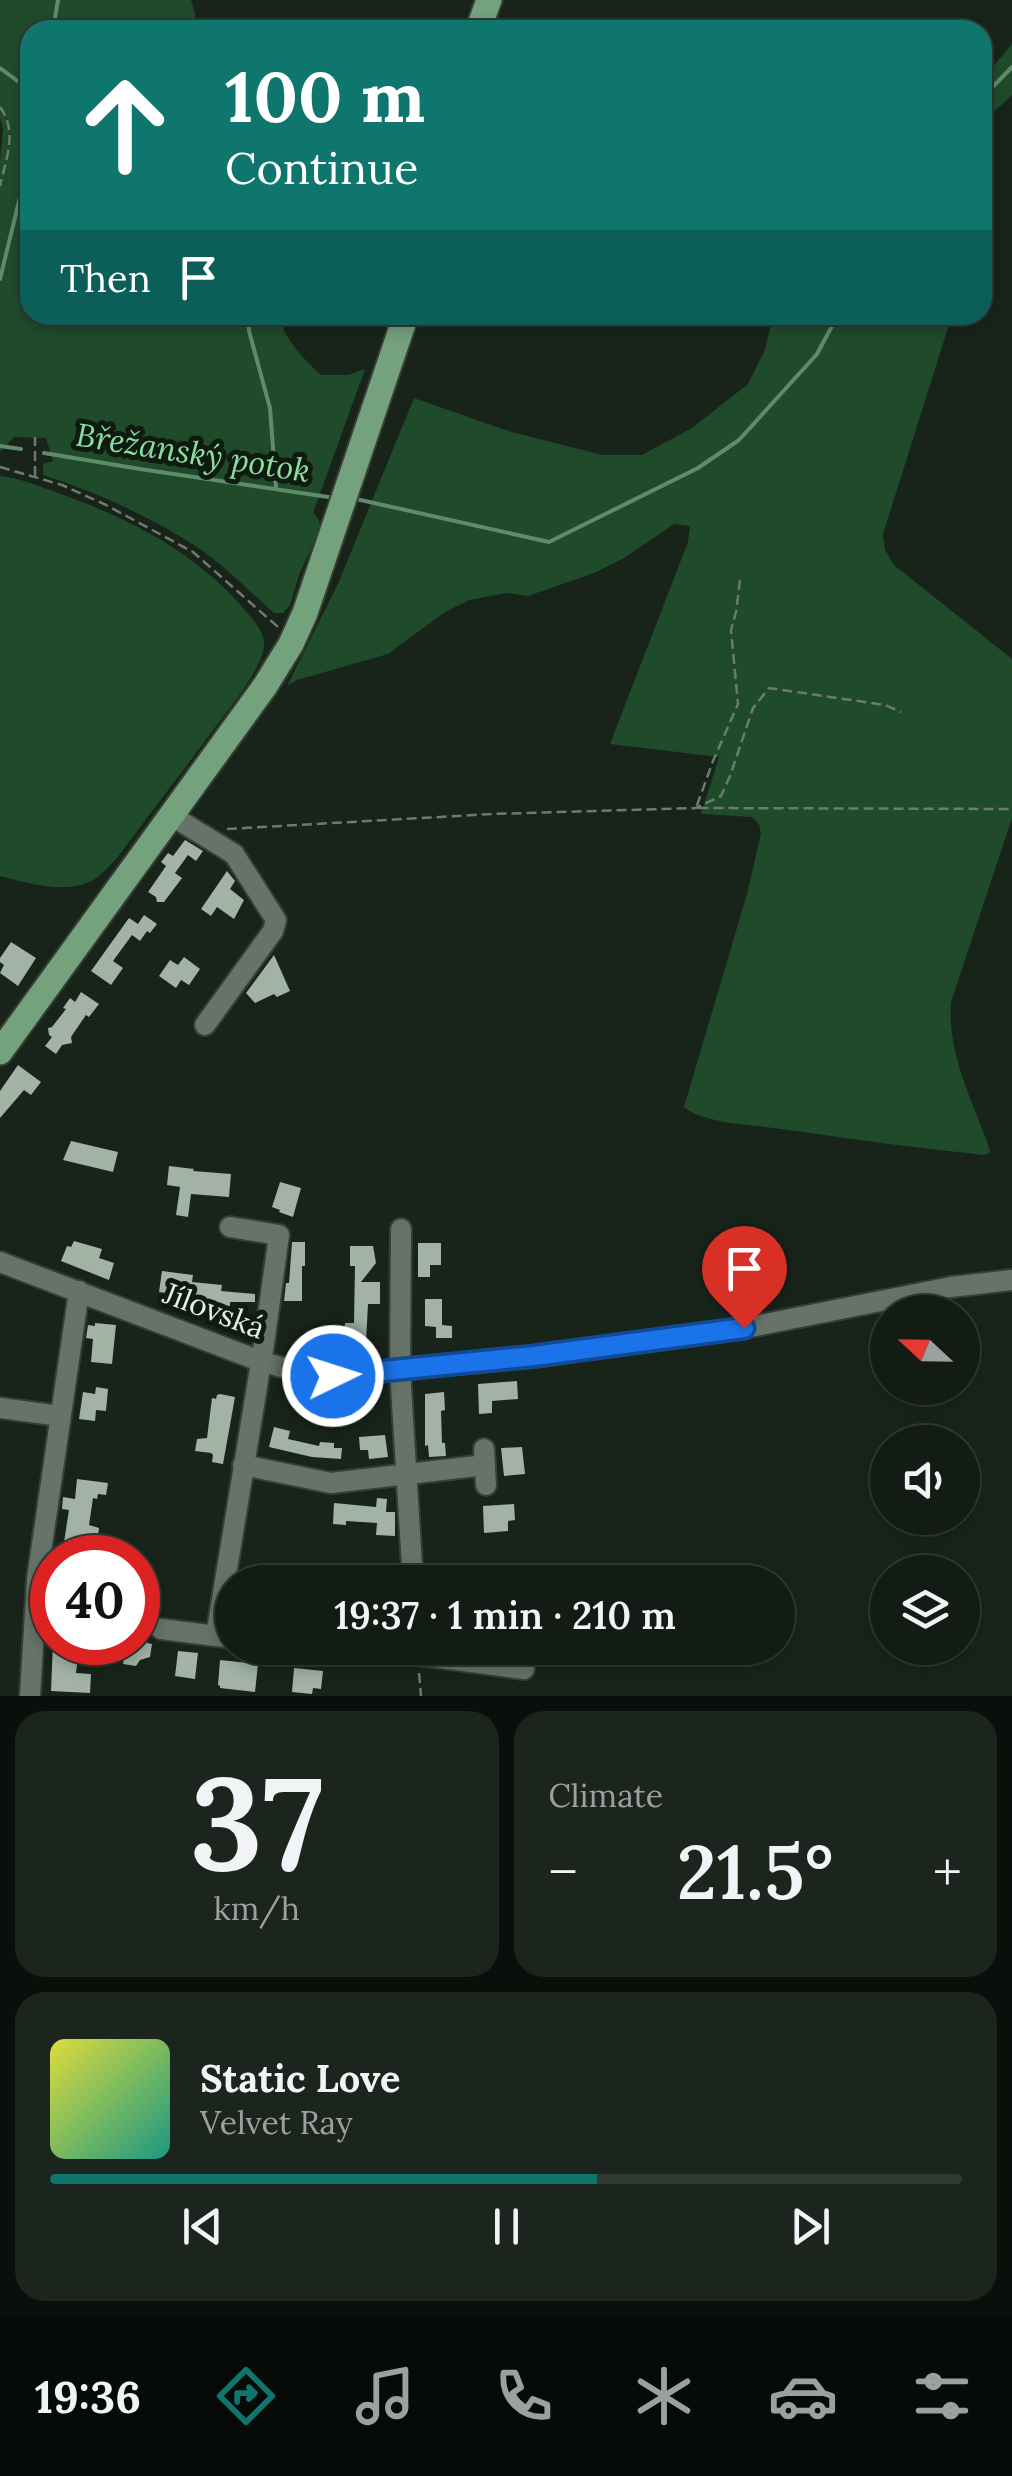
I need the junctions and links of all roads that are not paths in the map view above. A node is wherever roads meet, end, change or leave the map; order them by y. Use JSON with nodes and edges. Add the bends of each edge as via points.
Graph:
{"nodes":[{"id":1,"x":403,"y":325,"type":"edge"},
{"id":2,"x":181,"y":822,"type":"junction"},
{"id":3,"x":206,"y":1024,"type":"dead end"},
{"id":4,"x":0,"y":1052,"type":"edge"},
{"id":5,"x":230,"y":1227,"type":"dead end"},
{"id":6,"x":401,"y":1229,"type":"dead end"},
{"id":7,"x":0,"y":1262,"type":"edge"},
{"id":8,"x":1012,"y":1280,"type":"edge"},
{"id":9,"x":78,"y":1291,"type":"junction"},
{"id":10,"x":260,"y":1361,"type":"junction"},
{"id":11,"x":400,"y":1370,"type":"junction"},
{"id":12,"x":0,"y":1408,"type":"edge"},
{"id":13,"x":60,"y":1416,"type":"junction"},
{"id":14,"x":244,"y":1465,"type":"junction"},
{"id":15,"x":485,"y":1466,"type":"dead end"},
{"id":16,"x":407,"y":1476,"type":"junction"},
{"id":17,"x":232,"y":1565,"type":"edge"},
{"id":18,"x":413,"y":1565,"type":"edge"},
{"id":19,"x":161,"y":1628,"type":"dead end"},
{"id":20,"x":215,"y":1636,"type":"edge"},
{"id":21,"x":495,"y":1665,"type":"edge"},
{"id":22,"x":524,"y":1670,"type":"dead end"},
{"id":23,"x":30,"y":1696,"type":"edge"}],
"edges":[{"from":1,"to":2,"type":"main road","via":[[291,644]]},
{"from":2,"to":3,"type":"street","via":[[234,854],[276,920]]},
{"from":2,"to":4,"type":"main road"},
{"from":5,"to":10,"type":"street","via":[[279,1234]]},
{"from":6,"to":11,"type":"street"},
{"from":7,"to":9,"type":"street","name":"Jílovská"},
{"from":8,"to":11,"type":"street","name":"Jílovská","via":[[744,1328]]},
{"from":9,"to":10,"type":"street","name":"Jílovská"},
{"from":9,"to":13,"type":"street"},
{"from":10,"to":11,"type":"street","name":"Jílovská","via":[[333,1376]]},
{"from":10,"to":14,"type":"street"},
{"from":11,"to":16,"type":"street"},
{"from":12,"to":13,"type":"street"},
{"from":13,"to":23,"type":"street","via":[[37,1579]]},
{"from":14,"to":16,"type":"street","via":[[331,1483]]},
{"from":14,"to":17,"type":"street"},
{"from":15,"to":16,"type":"street"},
{"from":16,"to":18,"type":"street"},
{"from":19,"to":20,"type":"street"},
{"from":21,"to":22,"type":"street"}]}
